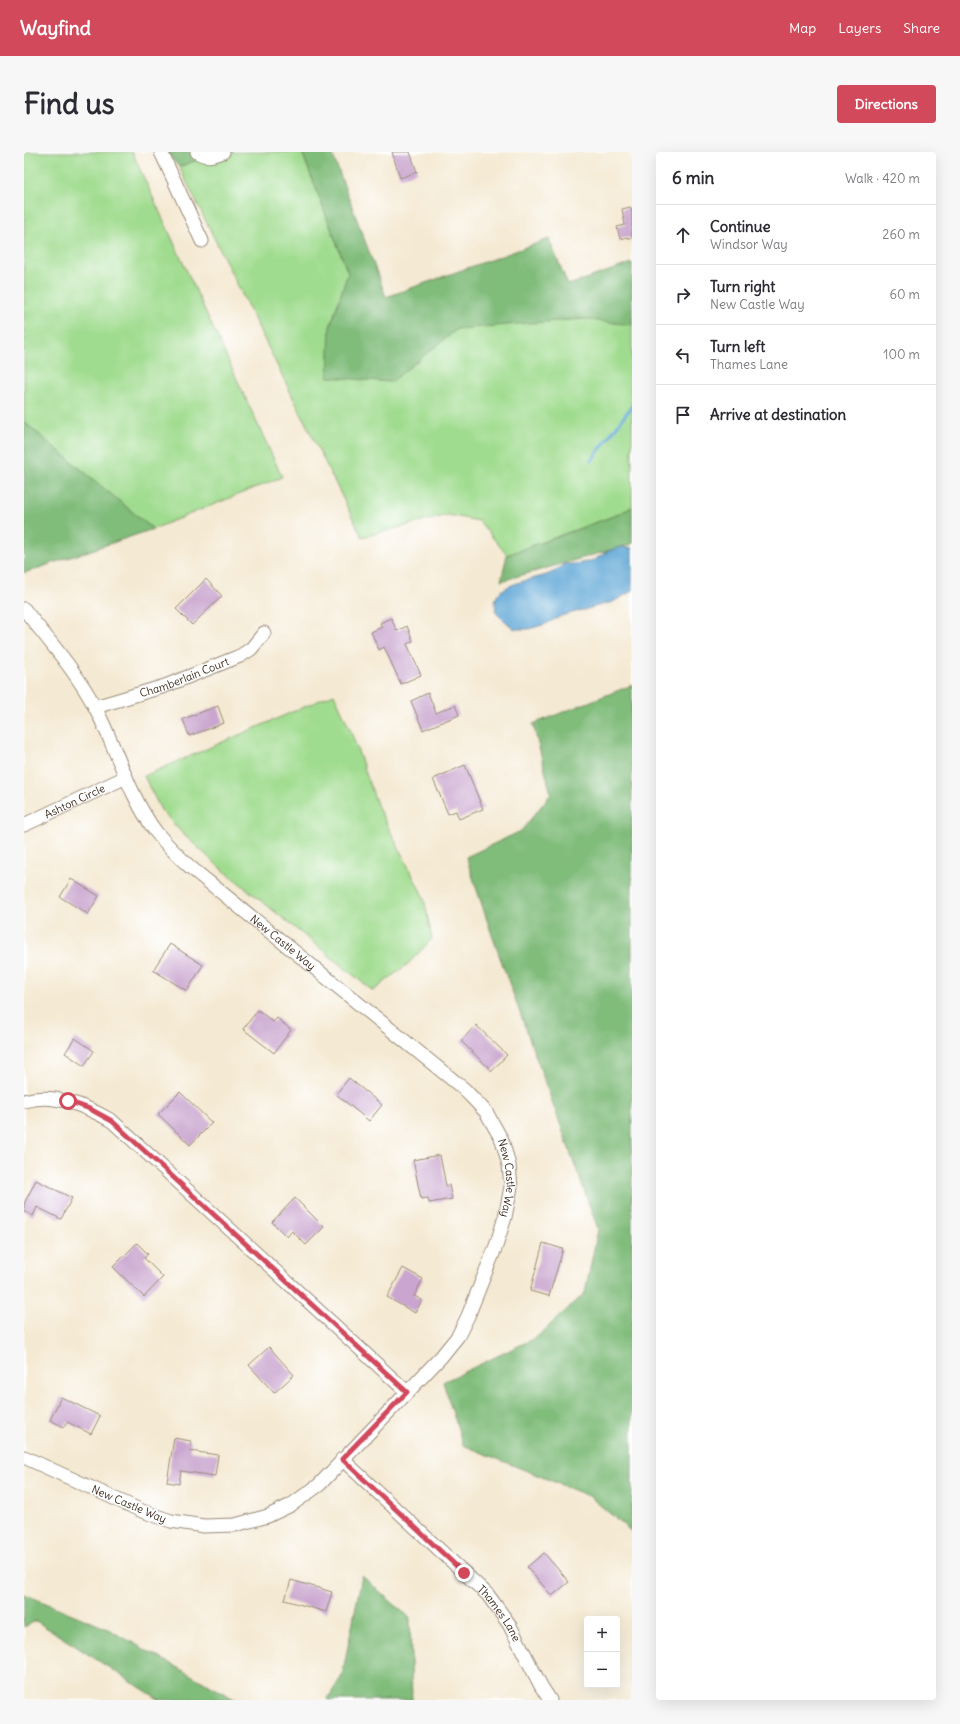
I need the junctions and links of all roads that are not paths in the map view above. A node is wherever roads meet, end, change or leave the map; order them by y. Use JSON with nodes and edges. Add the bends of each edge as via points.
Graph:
{"nodes":[{"id":1,"x":161,"y":152,"type":"edge"},
{"id":2,"x":197,"y":152,"type":"edge"},
{"id":3,"x":223,"y":152,"type":"edge"},
{"id":4,"x":202,"y":241,"type":"dead end"},
{"id":5,"x":24,"y":609,"type":"edge"},
{"id":6,"x":264,"y":633,"type":"dead end"},
{"id":7,"x":95,"y":707,"type":"junction"},
{"id":8,"x":126,"y":777,"type":"junction"},
{"id":9,"x":24,"y":825,"type":"edge"},
{"id":10,"x":24,"y":1101,"type":"edge"},
{"id":11,"x":407,"y":1392,"type":"junction"},
{"id":12,"x":24,"y":1457,"type":"edge"},
{"id":13,"x":342,"y":1459,"type":"junction"},
{"id":14,"x":550,"y":1700,"type":"edge"}],
"edges":[{"from":1,"to":4,"type":"street"},
{"from":2,"to":3,"type":"street","via":[[204,156],[213,156]]},
{"from":5,"to":7,"type":"street","name":"New Castle Way","via":[[81,682]]},
{"from":6,"to":7,"type":"street","name":"Chamberlain Court","via":[[251,649],[240,656],[165,686]]},
{"from":7,"to":8,"type":"street","name":"New Castle Way"},
{"from":8,"to":9,"type":"street","name":"Ashton Circle"},
{"from":8,"to":11,"type":"street","name":"New Castle Way","via":[[145,814],[174,852],[464,1089],[486,1112],[502,1140],[509,1165],[511,1188],[496,1246],[458,1336]]},
{"from":10,"to":11,"type":"street","via":[[36,1098],[68,1101],[112,1121]]},
{"from":11,"to":13,"type":"street","name":"New Castle Way"},
{"from":12,"to":13,"type":"street","name":"New Castle Way","via":[[142,1511],[171,1522],[204,1526],[235,1525],[268,1516],[291,1505],[319,1485]]},
{"from":13,"to":14,"type":"street","name":"Thames Lane","via":[[488,1595],[509,1624]]}]}
